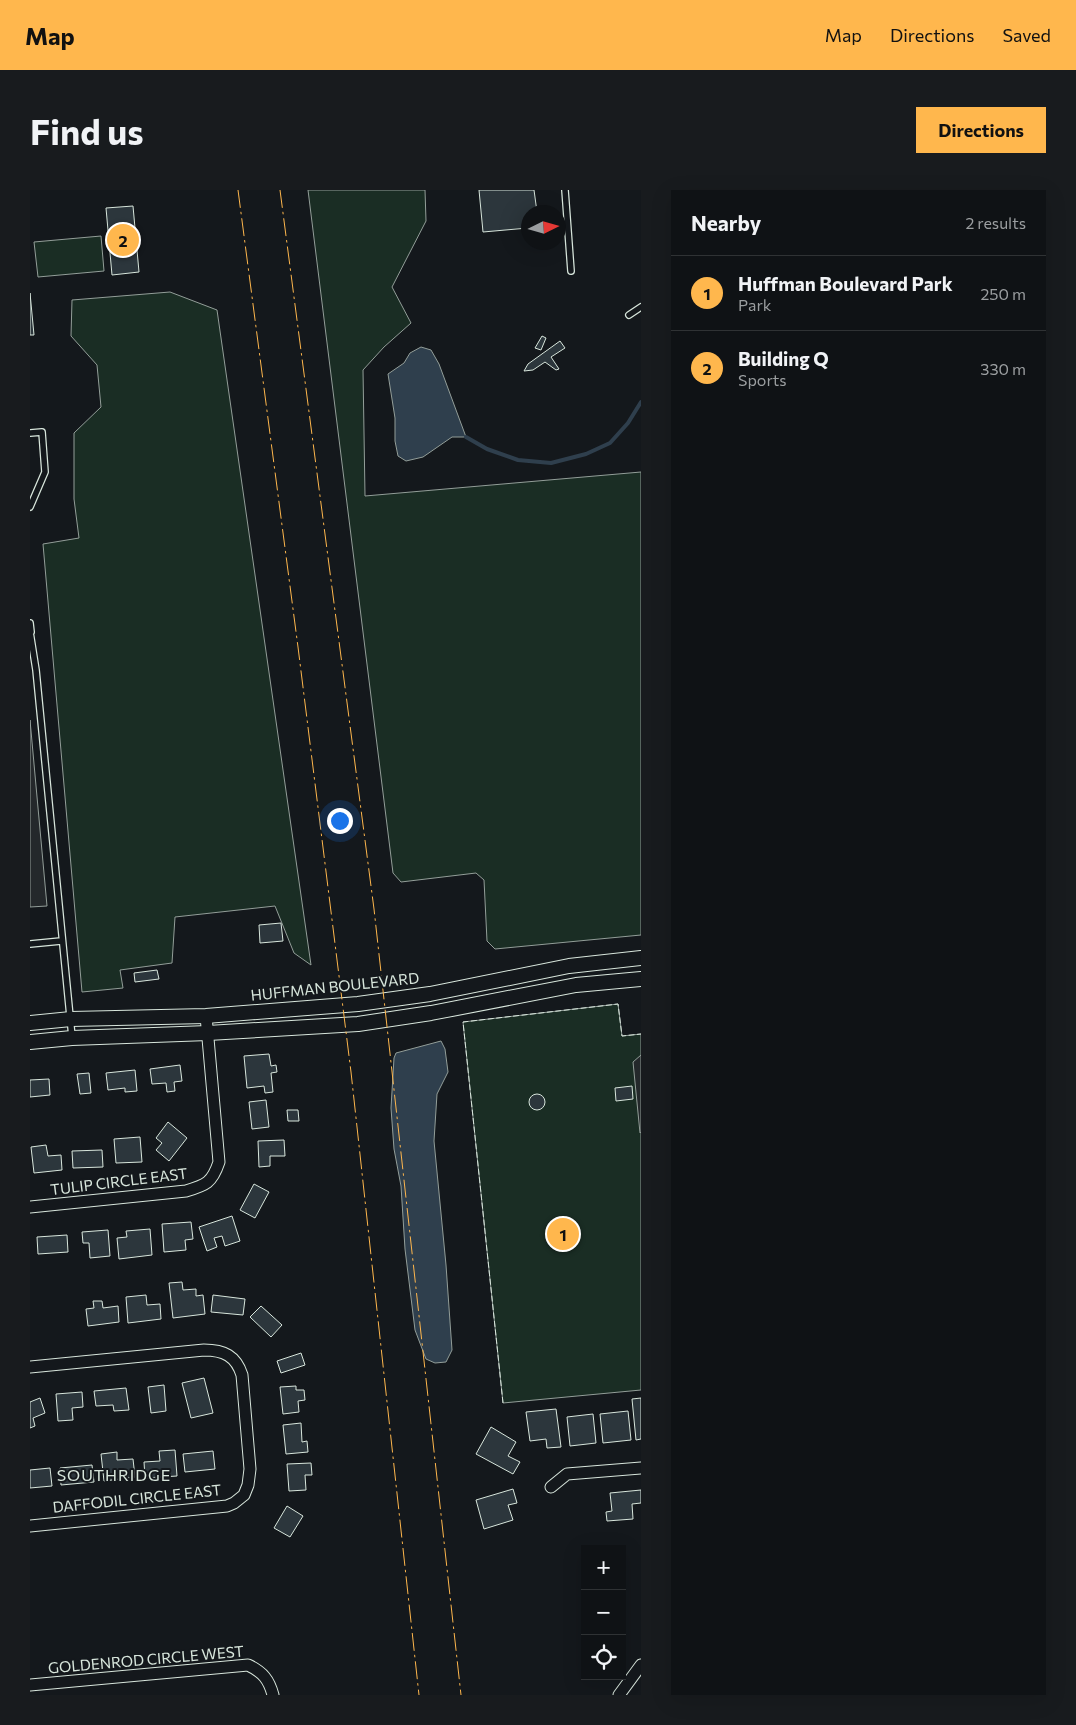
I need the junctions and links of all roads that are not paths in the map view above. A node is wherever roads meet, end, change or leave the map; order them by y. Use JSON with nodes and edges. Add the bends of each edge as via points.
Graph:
{"nodes":[{"id":1,"x":566,"y":190,"type":"edge"},
{"id":2,"x":572,"y":271,"type":"dead end"},
{"id":3,"x":641,"y":307,"type":"edge"},
{"id":4,"x":628,"y":315,"type":"dead end"},
{"id":5,"x":30,"y":433,"type":"edge"},
{"id":6,"x":30,"y":507,"type":"edge"},
{"id":7,"x":30,"y":622,"type":"edge"},
{"id":8,"x":31,"y":632,"type":"edge"},
{"id":9,"x":62,"y":941,"type":"junction"},
{"id":10,"x":30,"y":944,"type":"edge"},
{"id":11,"x":641,"y":958,"type":"edge"},
{"id":12,"x":641,"y":979,"type":"edge"},
{"id":13,"x":206,"y":1016,"type":"junction"},
{"id":14,"x":71,"y":1019,"type":"junction"},
{"id":15,"x":30,"y":1023,"type":"edge"},
{"id":16,"x":208,"y":1033,"type":"junction"},
{"id":17,"x":72,"y":1038,"type":"junction"},
{"id":18,"x":30,"y":1042,"type":"edge"},
{"id":19,"x":30,"y":1207,"type":"edge"},
{"id":20,"x":30,"y":1367,"type":"edge"},
{"id":21,"x":641,"y":1468,"type":"edge"},
{"id":22,"x":551,"y":1487,"type":"dead end"},
{"id":23,"x":30,"y":1526,"type":"edge"},
{"id":24,"x":641,"y":1665,"type":"edge"},
{"id":25,"x":30,"y":1685,"type":"edge"},
{"id":26,"x":273,"y":1695,"type":"edge"},
{"id":27,"x":619,"y":1695,"type":"edge"}],
"edges":[{"from":1,"to":2,"type":"lane"},
{"from":3,"to":4,"type":"lane"},
{"from":5,"to":6,"type":"lane","via":[[42,432],[45,472]]},
{"from":7,"to":8,"type":"lane"},
{"from":8,"to":9,"type":"lane"},
{"from":9,"to":10,"type":"lane"},
{"from":9,"to":14,"type":"lane"},
{"from":11,"to":13,"type":"street","name":"HUFFMAN BOULEVARD","via":[[569,966],[430,994],[358,1004]]},
{"from":12,"to":16,"type":"street","via":[[576,986],[358,1024]]},
{"from":13,"to":14,"type":"street","name":"HUFFMAN BOULEVARD"},
{"from":13,"to":16,"type":"street"},
{"from":14,"to":15,"type":"street","name":"HUFFMAN BOULEVARD"},
{"from":14,"to":17,"type":"lane"},
{"from":16,"to":17,"type":"street"},
{"from":16,"to":19,"type":"street","name":"TULIP CIRCLE EAST","via":[[219,1162],[210,1181],[186,1191]]},
{"from":17,"to":18,"type":"street"},
{"from":20,"to":23,"type":"street","name":"DAFFODIL CIRCLE EAST","via":[[217,1350],[234,1360],[242,1375],[250,1469],[244,1495],[227,1506]]},
{"from":21,"to":22,"type":"street","via":[[567,1474]]},
{"from":24,"to":27,"type":"street"},
{"from":25,"to":26,"type":"street","name":"GOLDENROD CIRCLE WEST","via":[[248,1665],[268,1680]]}]}
